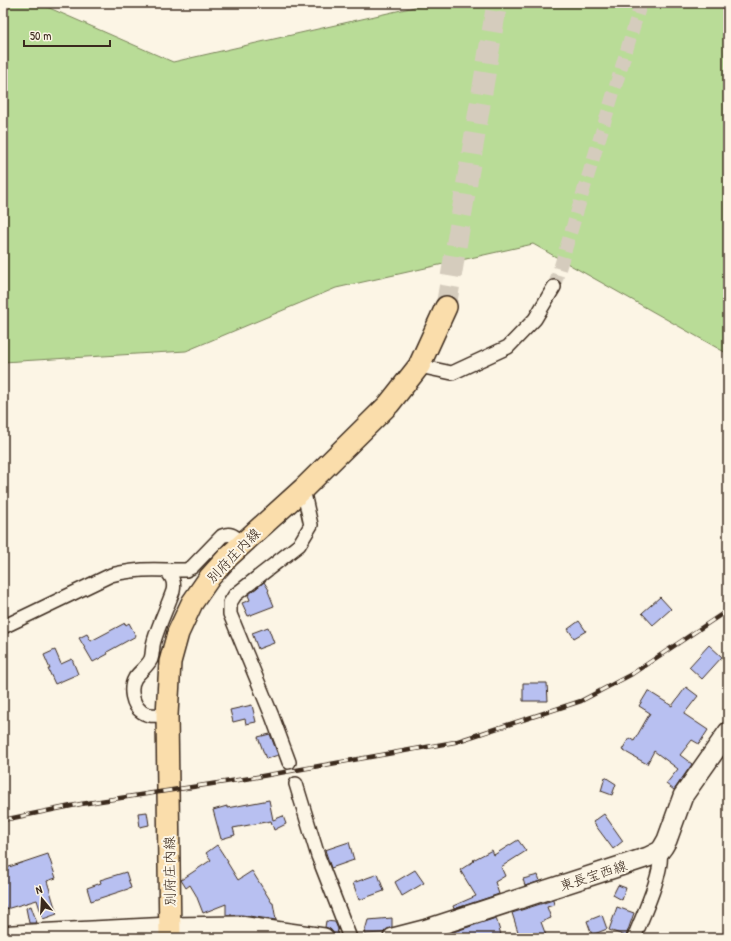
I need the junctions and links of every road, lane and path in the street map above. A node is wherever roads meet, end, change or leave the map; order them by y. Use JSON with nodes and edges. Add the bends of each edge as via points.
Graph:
{"nodes":[{"id":1,"x":554,"y":287,"type":"tunnel mouth"},
{"id":2,"x":446,"y":307,"type":"tunnel mouth"},
{"id":3,"x":419,"y":366,"type":"junction"},
{"id":4,"x":303,"y":489,"type":"junction"},
{"id":5,"x":243,"y":543,"type":"junction"},
{"id":6,"x":166,"y":570,"type":"junction"},
{"id":7,"x":3,"y":627,"type":"edge"},
{"id":8,"x":167,"y":715,"type":"junction"},
{"id":9,"x":728,"y":732,"type":"edge"},
{"id":10,"x":289,"y":762,"type":"dead end"},
{"id":11,"x":296,"y":784,"type":"dead end"},
{"id":12,"x":660,"y":851,"type":"junction"},
{"id":13,"x":170,"y":933,"type":"edge"},
{"id":14,"x":3,"y":936,"type":"edge"},
{"id":15,"x":324,"y":938,"type":"edge"},
{"id":16,"x":350,"y":938,"type":"edge"},
{"id":17,"x":393,"y":938,"type":"edge"},
{"id":18,"x":634,"y":938,"type":"edge"}],
"edges":[{"from":1,"to":3,"type":"street","via":[[535,319],[508,347],[452,373]]},
{"from":2,"to":3,"type":"main road","name":"別府庄内線"},
{"from":3,"to":4,"type":"main road","name":"別府庄内線","via":[[389,404]]},
{"from":4,"to":5,"type":"main road","name":"別府庄内線"},
{"from":4,"to":10,"type":"street","via":[[311,525],[305,538],[300,545],[236,595],[230,603],[230,614]]},
{"from":5,"to":6,"type":"street","via":[[232,534],[227,534],[192,567],[186,570]]},
{"from":5,"to":8,"type":"main road","name":"別府庄内線","via":[[210,577],[192,603],[178,633],[170,662]]},
{"from":6,"to":7,"type":"street","via":[[142,569],[111,575]]},
{"from":6,"to":8,"type":"street","via":[[174,584],[173,591],[148,665],[135,678],[132,687],[133,697],[142,712]]},
{"from":8,"to":13,"type":"main road","name":"別府庄内線"},
{"from":9,"to":12,"type":"main road","via":[[684,796],[667,840]]},
{"from":11,"to":16,"type":"street","via":[[320,862]]},
{"from":12,"to":17,"type":"main road","name":"東長宝西線"},
{"from":12,"to":18,"type":"street","via":[[659,868],[652,893]]},
{"from":13,"to":14,"type":"main road"},
{"from":13,"to":15,"type":"main road","via":[[240,926]]}]}
